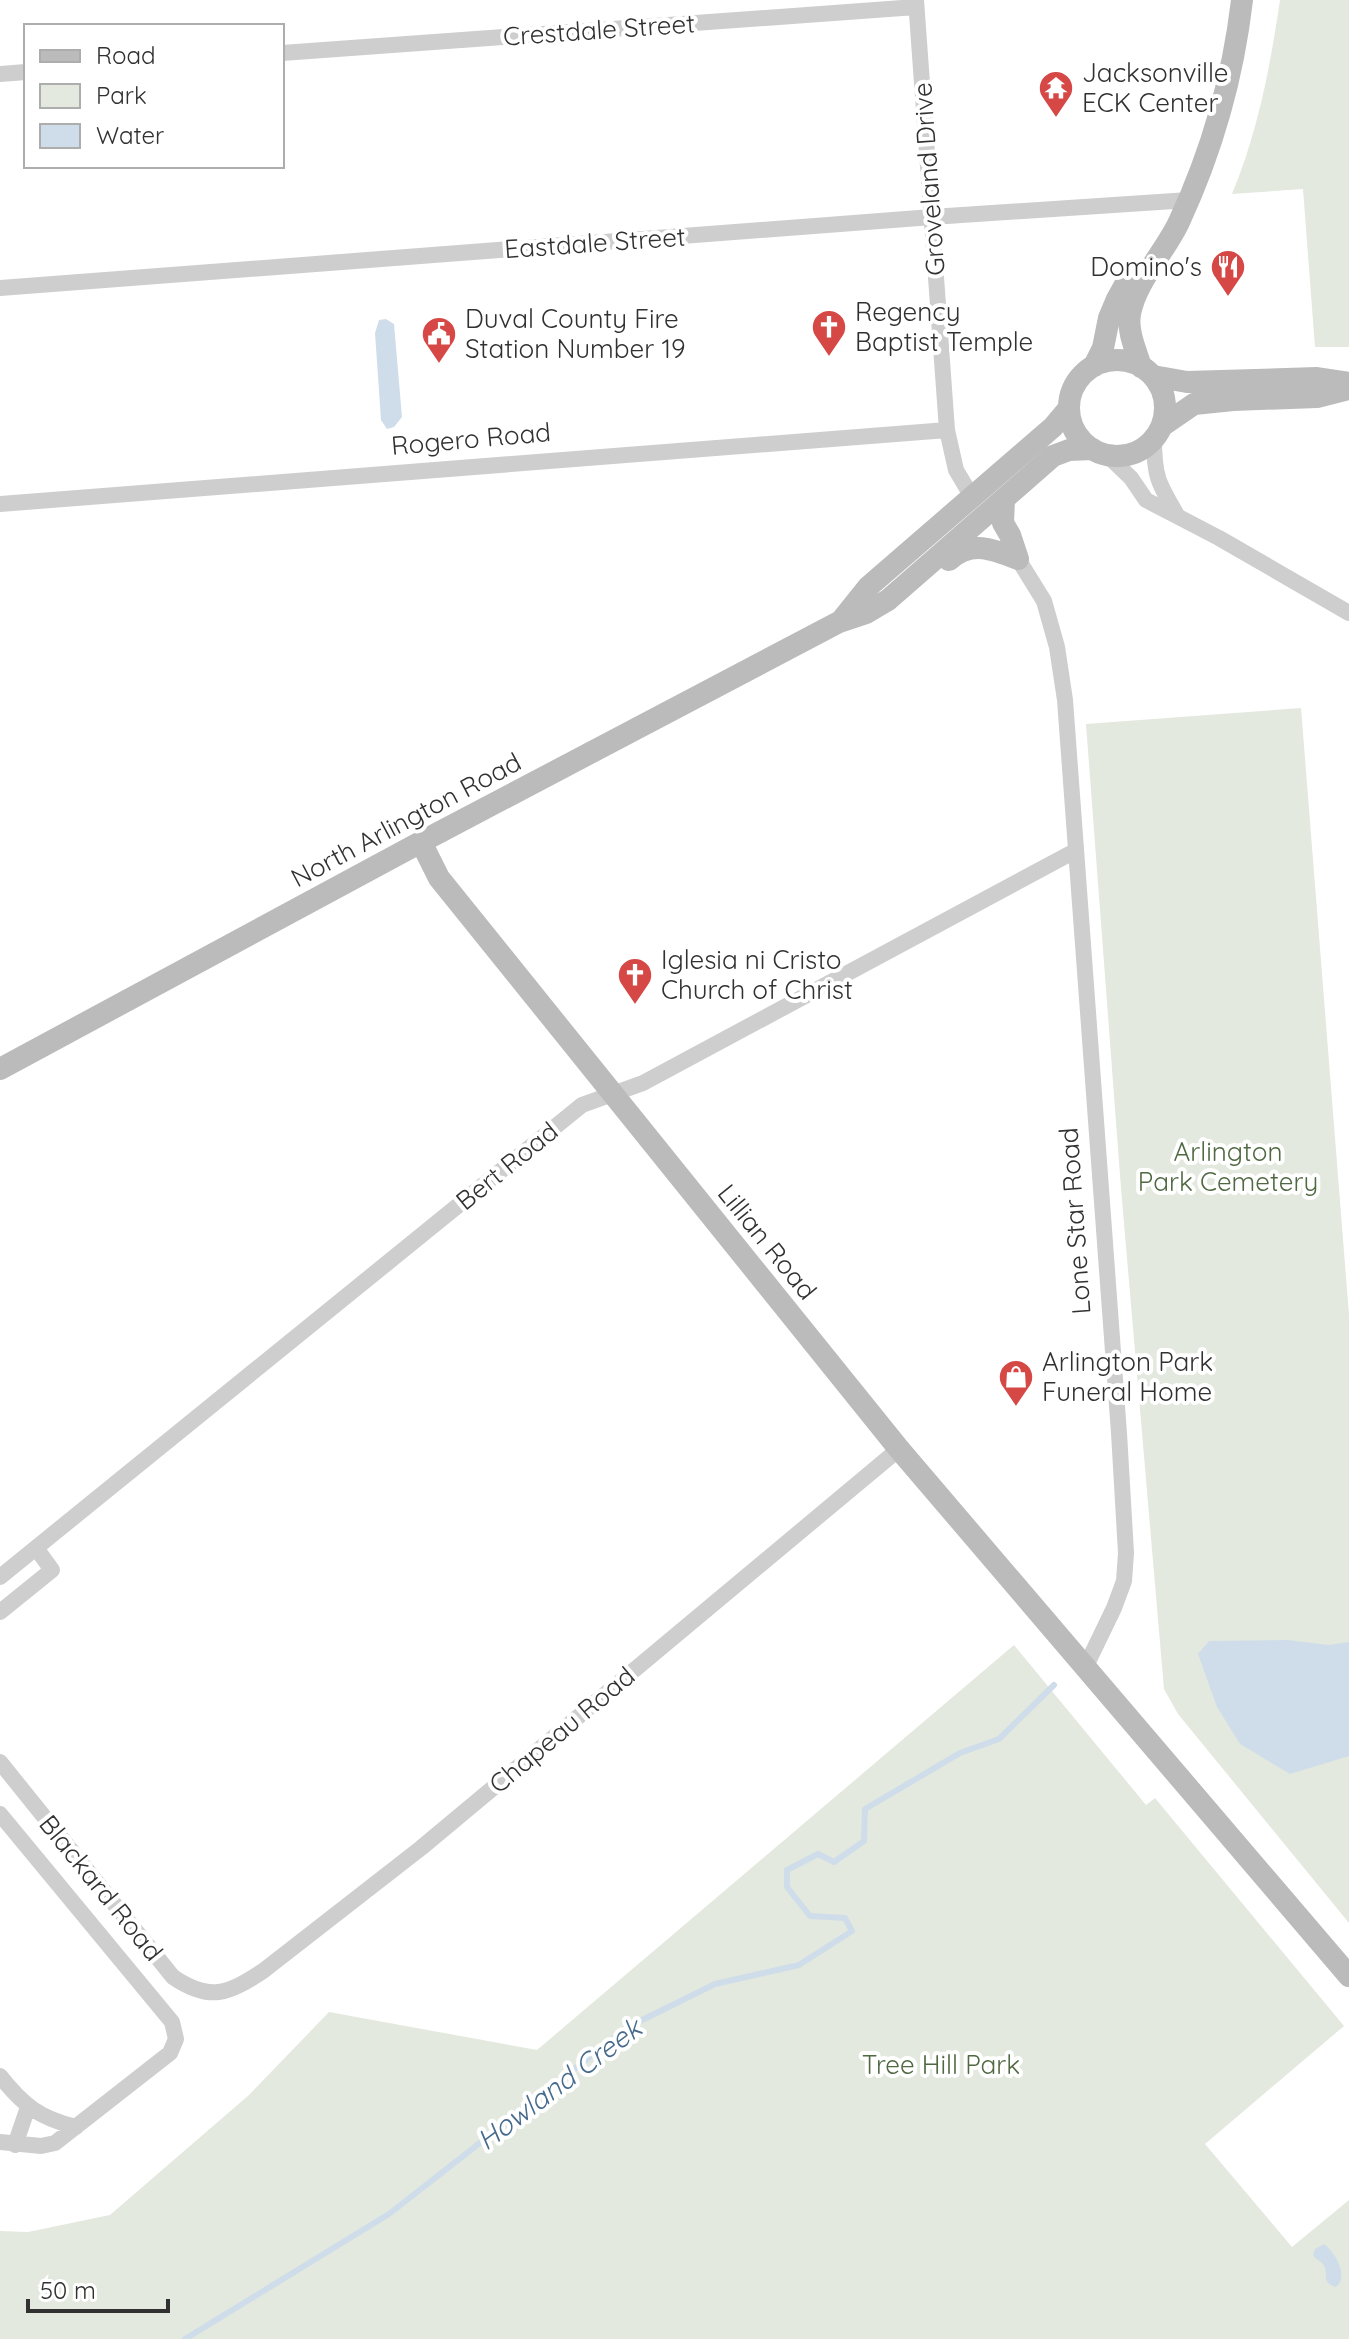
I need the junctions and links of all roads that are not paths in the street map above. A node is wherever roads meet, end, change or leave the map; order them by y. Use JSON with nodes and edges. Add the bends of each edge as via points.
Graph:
{"nodes":[{"id":1,"x":1242,"y":0,"type":"edge"},
{"id":2,"x":916,"y":4,"type":"edge"},
{"id":3,"x":284,"y":53,"type":"edge"},
{"id":4,"x":24,"y":72,"type":"edge"},
{"id":5,"x":0,"y":74,"type":"edge"},
{"id":6,"x":1189,"y":200,"type":"junction"},
{"id":7,"x":932,"y":217,"type":"junction"},
{"id":8,"x":1154,"y":265,"type":"junction"},
{"id":9,"x":0,"y":288,"type":"edge"},
{"id":10,"x":1094,"y":366,"type":"junction"},
{"id":11,"x":1147,"y":372,"type":"junction"},
{"id":12,"x":1349,"y":383,"type":"edge"},
{"id":13,"x":1349,"y":389,"type":"edge"},
{"id":14,"x":1069,"y":408,"type":"junction"},
{"id":15,"x":947,"y":430,"type":"junction"},
{"id":16,"x":1158,"y":432,"type":"junction"},
{"id":17,"x":1100,"y":452,"type":"junction"},
{"id":18,"x":972,"y":497,"type":"junction"},
{"id":19,"x":1004,"y":499,"type":"junction"},
{"id":20,"x":0,"y":504,"type":"edge"},
{"id":21,"x":1178,"y":516,"type":"junction"},
{"id":22,"x":1018,"y":559,"type":"junction"},
{"id":23,"x":866,"y":613,"type":"junction"},
{"id":24,"x":1349,"y":613,"type":"edge"},
{"id":25,"x":839,"y":622,"type":"junction"},
{"id":26,"x":421,"y":842,"type":"junction"},
{"id":27,"x":1075,"y":851,"type":"junction"},
{"id":28,"x":0,"y":1069,"type":"edge"},
{"id":29,"x":613,"y":1094,"type":"junction"},
{"id":30,"x":899,"y":1449,"type":"junction"},
{"id":31,"x":36,"y":1548,"type":"junction"},
{"id":32,"x":0,"y":1577,"type":"edge"},
{"id":33,"x":0,"y":1612,"type":"edge"},
{"id":34,"x":1086,"y":1666,"type":"junction"},
{"id":35,"x":0,"y":1762,"type":"edge"},
{"id":36,"x":0,"y":1814,"type":"edge"},
{"id":37,"x":1349,"y":1976,"type":"edge"},
{"id":38,"x":215,"y":1994,"type":"joint"},
{"id":39,"x":0,"y":2076,"type":"edge"},
{"id":40,"x":28,"y":2107,"type":"junction"},
{"id":41,"x":76,"y":2127,"type":"junction"},
{"id":42,"x":8,"y":2143,"type":"edge"}],
"edges":[{"from":1,"to":6,"type":"main road","via":[[1223,106]]},
{"from":2,"to":3,"type":"street","name":"Crestdale Street"},
{"from":2,"to":7,"type":"street","name":"Groveland Drive"},
{"from":4,"to":5,"type":"street"},
{"from":6,"to":7,"type":"street","name":"Eastdale Street"},
{"from":6,"to":8,"type":"main road"},
{"from":7,"to":9,"type":"street","name":"Eastdale Street"},
{"from":7,"to":15,"type":"street","name":"Groveland Drive"},
{"from":8,"to":10,"type":"main road","via":[[1127,281]]},
{"from":8,"to":11,"type":"main road","via":[[1130,315],[1131,336]]},
{"from":10,"to":11,"type":"main road","via":[[1123,360]]},
{"from":10,"to":14,"type":"main road","via":[[1079,379]]},
{"from":11,"to":12,"type":"main road","via":[[1187,382],[1317,378]]},
{"from":11,"to":16,"type":"main road","via":[[1163,395]]},
{"from":13,"to":16,"type":"main road","via":[[1317,397],[1194,404]]},
{"from":14,"to":17,"type":"main road","via":[[1084,443]]},
{"from":14,"to":18,"type":"main road","name":"North Arlington Road"},
{"from":15,"to":18,"type":"street","name":"Groveland Drive","via":[[956,470]]},
{"from":15,"to":20,"type":"street","name":"Rogero Road"},
{"from":16,"to":17,"type":"main road","via":[[1147,446],[1129,455]]},
{"from":16,"to":21,"type":"street","via":[[1154,469]]},
{"from":17,"to":19,"type":"main road","name":"North Arlington Road","via":[[1069,450],[1053,456]]},
{"from":17,"to":21,"type":"street","via":[[1131,478],[1146,500]]},
{"from":18,"to":25,"type":"main road","name":"North Arlington Road","via":[[868,587]]},
{"from":19,"to":22,"type":"main road","via":[[1003,523]]},
{"from":19,"to":23,"type":"main road","name":"North Arlington Road"},
{"from":21,"to":24,"type":"street"},
{"from":22,"to":23,"type":"main road","via":[[974,547],[955,555],[893,609]]},
{"from":22,"to":27,"type":"street","name":"Lone Star Road","via":[[1044,601],[1057,647]]},
{"from":23,"to":25,"type":"main road","name":"North Arlington Road"},
{"from":25,"to":26,"type":"main road","name":"North Arlington Road"},
{"from":26,"to":28,"type":"main road","name":"North Arlington Road"},
{"from":26,"to":29,"type":"main road","name":"Lillian Road","via":[[439,878]]},
{"from":27,"to":29,"type":"street","name":"Bert Road","via":[[643,1083]]},
{"from":27,"to":34,"type":"street","name":"Lone Star Road","via":[[1126,1553],[1124,1581]]},
{"from":29,"to":30,"type":"main road","name":"Lillian Road"},
{"from":29,"to":31,"type":"street","name":"Bert Road","via":[[582,1105]]},
{"from":30,"to":34,"type":"main road","name":"Lillian Road"},
{"from":30,"to":38,"type":"street","name":"Chapeau Road","via":[[421,1848],[263,1971]]},
{"from":31,"to":32,"type":"street","name":"Bert Road"},
{"from":31,"to":33,"type":"street","via":[[52,1570]]},
{"from":34,"to":37,"type":"main road"},
{"from":35,"to":38,"type":"street","name":"Blackard Road","via":[[173,1977],[192,1990]]},
{"from":36,"to":41,"type":"street","via":[[172,2022],[176,2039],[170,2053]]},
{"from":39,"to":40,"type":"street"},
{"from":40,"to":41,"type":"street"},
{"from":40,"to":42,"type":"street"},
{"from":41,"to":42,"type":"street","via":[[55,2143]]}]}
